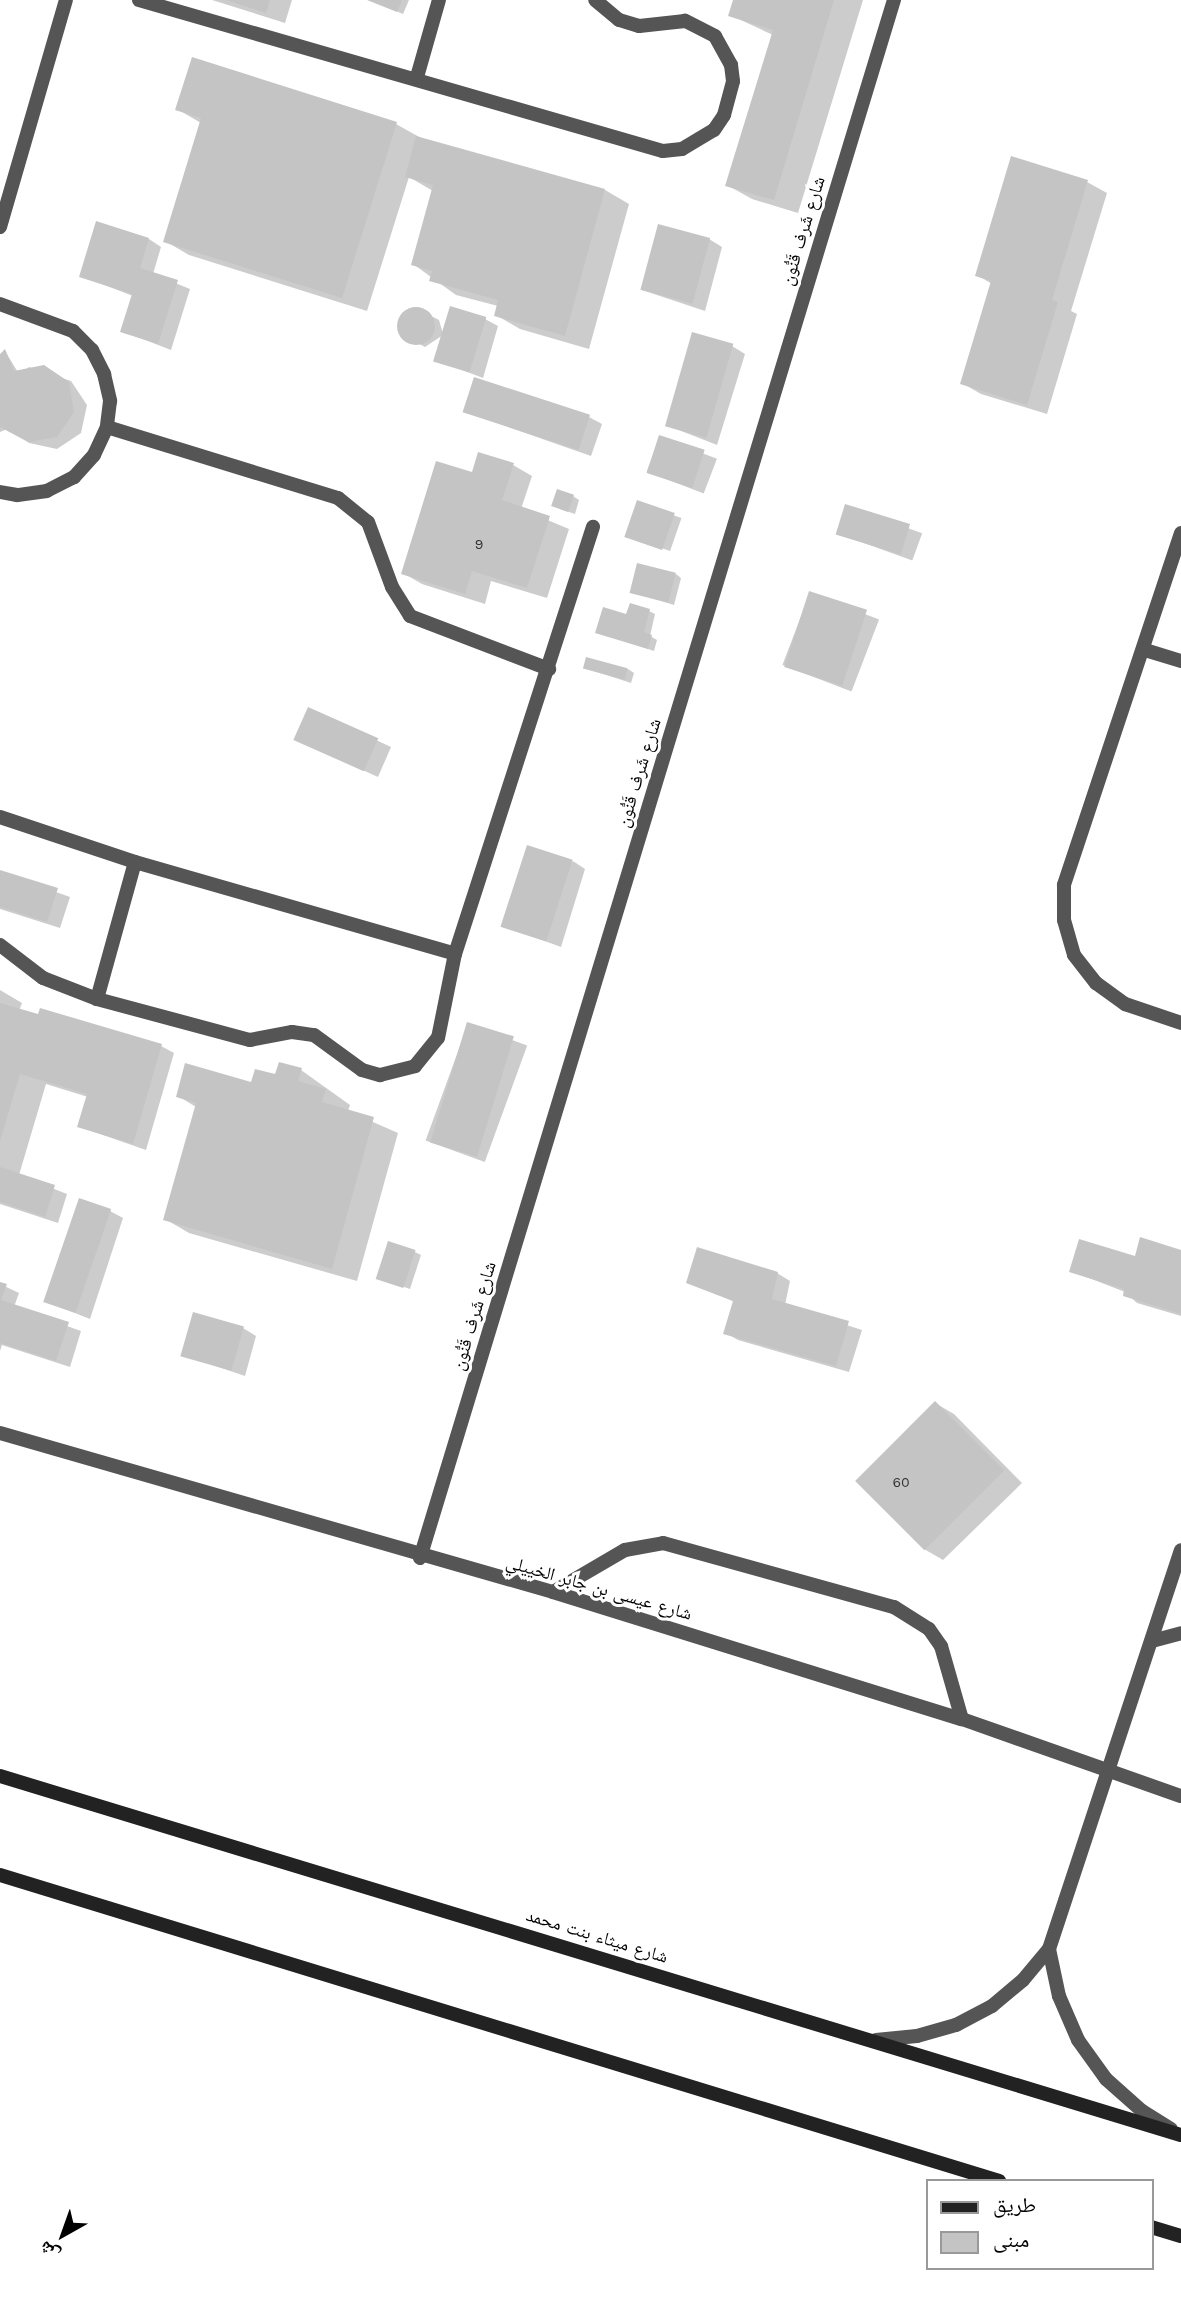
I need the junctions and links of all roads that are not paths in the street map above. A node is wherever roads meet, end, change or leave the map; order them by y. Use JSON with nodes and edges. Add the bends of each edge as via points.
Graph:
{"nodes":[{"id":1,"x":66,"y":0,"type":"edge"},
{"id":2,"x":139,"y":0,"type":"edge"},
{"id":3,"x":439,"y":0,"type":"edge"},
{"id":4,"x":595,"y":0,"type":"edge"},
{"id":5,"x":894,"y":0,"type":"edge"},
{"id":6,"x":417,"y":77,"type":"junction"},
{"id":7,"x":0,"y":227,"type":"edge"},
{"id":8,"x":0,"y":304,"type":"edge"},
{"id":9,"x":107,"y":427,"type":"junction"},
{"id":10,"x":0,"y":492,"type":"edge"},
{"id":11,"x":593,"y":527,"type":"dead end"},
{"id":12,"x":1181,"y":533,"type":"edge"},
{"id":13,"x":1145,"y":650,"type":"junction"},
{"id":14,"x":1181,"y":661,"type":"edge"},
{"id":15,"x":549,"y":669,"type":"junction"},
{"id":16,"x":0,"y":817,"type":"edge"},
{"id":17,"x":135,"y":862,"type":"junction"},
{"id":18,"x":0,"y":945,"type":"edge"},
{"id":19,"x":455,"y":954,"type":"junction"},
{"id":20,"x":97,"y":999,"type":"junction"},
{"id":21,"x":1181,"y":1023,"type":"edge"},
{"id":22,"x":0,"y":1433,"type":"edge"},
{"id":23,"x":1181,"y":1549,"type":"edge"},
{"id":24,"x":420,"y":1558,"type":"junction"},
{"id":25,"x":553,"y":1592,"type":"junction"},
{"id":26,"x":1181,"y":1633,"type":"edge"},
{"id":27,"x":1152,"y":1641,"type":"junction"},
{"id":28,"x":962,"y":1719,"type":"junction"},
{"id":29,"x":1110,"y":1774,"type":"junction"},
{"id":30,"x":0,"y":1776,"type":"edge"},
{"id":31,"x":1181,"y":1796,"type":"edge"},
{"id":32,"x":0,"y":1875,"type":"edge"},
{"id":33,"x":1049,"y":1949,"type":"junction"},
{"id":34,"x":876,"y":2040,"type":"junction"},
{"id":35,"x":1181,"y":2135,"type":"edge"},
{"id":36,"x":992,"y":2179,"type":"edge"},
{"id":37,"x":1153,"y":2228,"type":"edge"},
{"id":38,"x":1181,"y":2236,"type":"edge"}],
"edges":[{"from":1,"to":7,"type":"street"},
{"from":2,"to":6,"type":"street"},
{"from":3,"to":6,"type":"street"},
{"from":4,"to":6,"type":"street","via":[[619,20],[639,26],[685,21],[715,36],[731,65],[733,81],[728,106],[714,130],[699,142],[663,151]]},
{"from":5,"to":24,"type":"street","name":"شارع شَرف قَنُّون"},
{"from":8,"to":9,"type":"street","via":[[61,325],[92,351],[104,374],[110,401]]},
{"from":9,"to":10,"type":"street","via":[[94,455],[74,477],[47,491]]},
{"from":9,"to":15,"type":"street","via":[[338,498],[368,522],[392,587],[410,616]]},
{"from":11,"to":15,"type":"street"},
{"from":12,"to":13,"type":"street"},
{"from":13,"to":14,"type":"street"},
{"from":13,"to":21,"type":"street","via":[[1064,885],[1064,920],[1074,955],[1096,983],[1125,1004]]},
{"from":15,"to":19,"type":"street"},
{"from":16,"to":17,"type":"street"},
{"from":17,"to":19,"type":"street"},
{"from":17,"to":20,"type":"street"},
{"from":18,"to":20,"type":"street","via":[[43,978]]},
{"from":19,"to":20,"type":"street","via":[[438,1038],[429,1054],[398,1074],[362,1070],[314,1035],[292,1032],[250,1040]]},
{"from":22,"to":24,"type":"street","name":"شارع عيسى بن جابر الخييلي"},
{"from":23,"to":27,"type":"street"},
{"from":24,"to":25,"type":"street","name":"شارع عيسى بن جابر الخييلي"},
{"from":25,"to":28,"type":"street","name":"شارع عيسى بن جابر الخييلي"},
{"from":25,"to":28,"type":"street","via":[[625,1550],[663,1543],[894,1607],[929,1629],[941,1646]]},
{"from":26,"to":27,"type":"street"},
{"from":27,"to":29,"type":"street"},
{"from":28,"to":29,"type":"street","name":"شارع عيسى بن جابر الخييلي"},
{"from":29,"to":31,"type":"street","name":"شارع عيسى بن جابر الخييلي"},
{"from":29,"to":33,"type":"street"},
{"from":30,"to":34,"type":"main road","name":"شارع ميثاء بنت محمد"},
{"from":32,"to":36,"type":"main road"},
{"from":33,"to":34,"type":"street","via":[[992,2007],[956,2025],[917,2036]]},
{"from":33,"to":35,"type":"street","via":[[1059,1996],[1078,2040],[1106,2079],[1142,2112]]},
{"from":34,"to":35,"type":"main road","name":"شارع ميثاء بنت محمد"},
{"from":37,"to":38,"type":"main road"}]}
